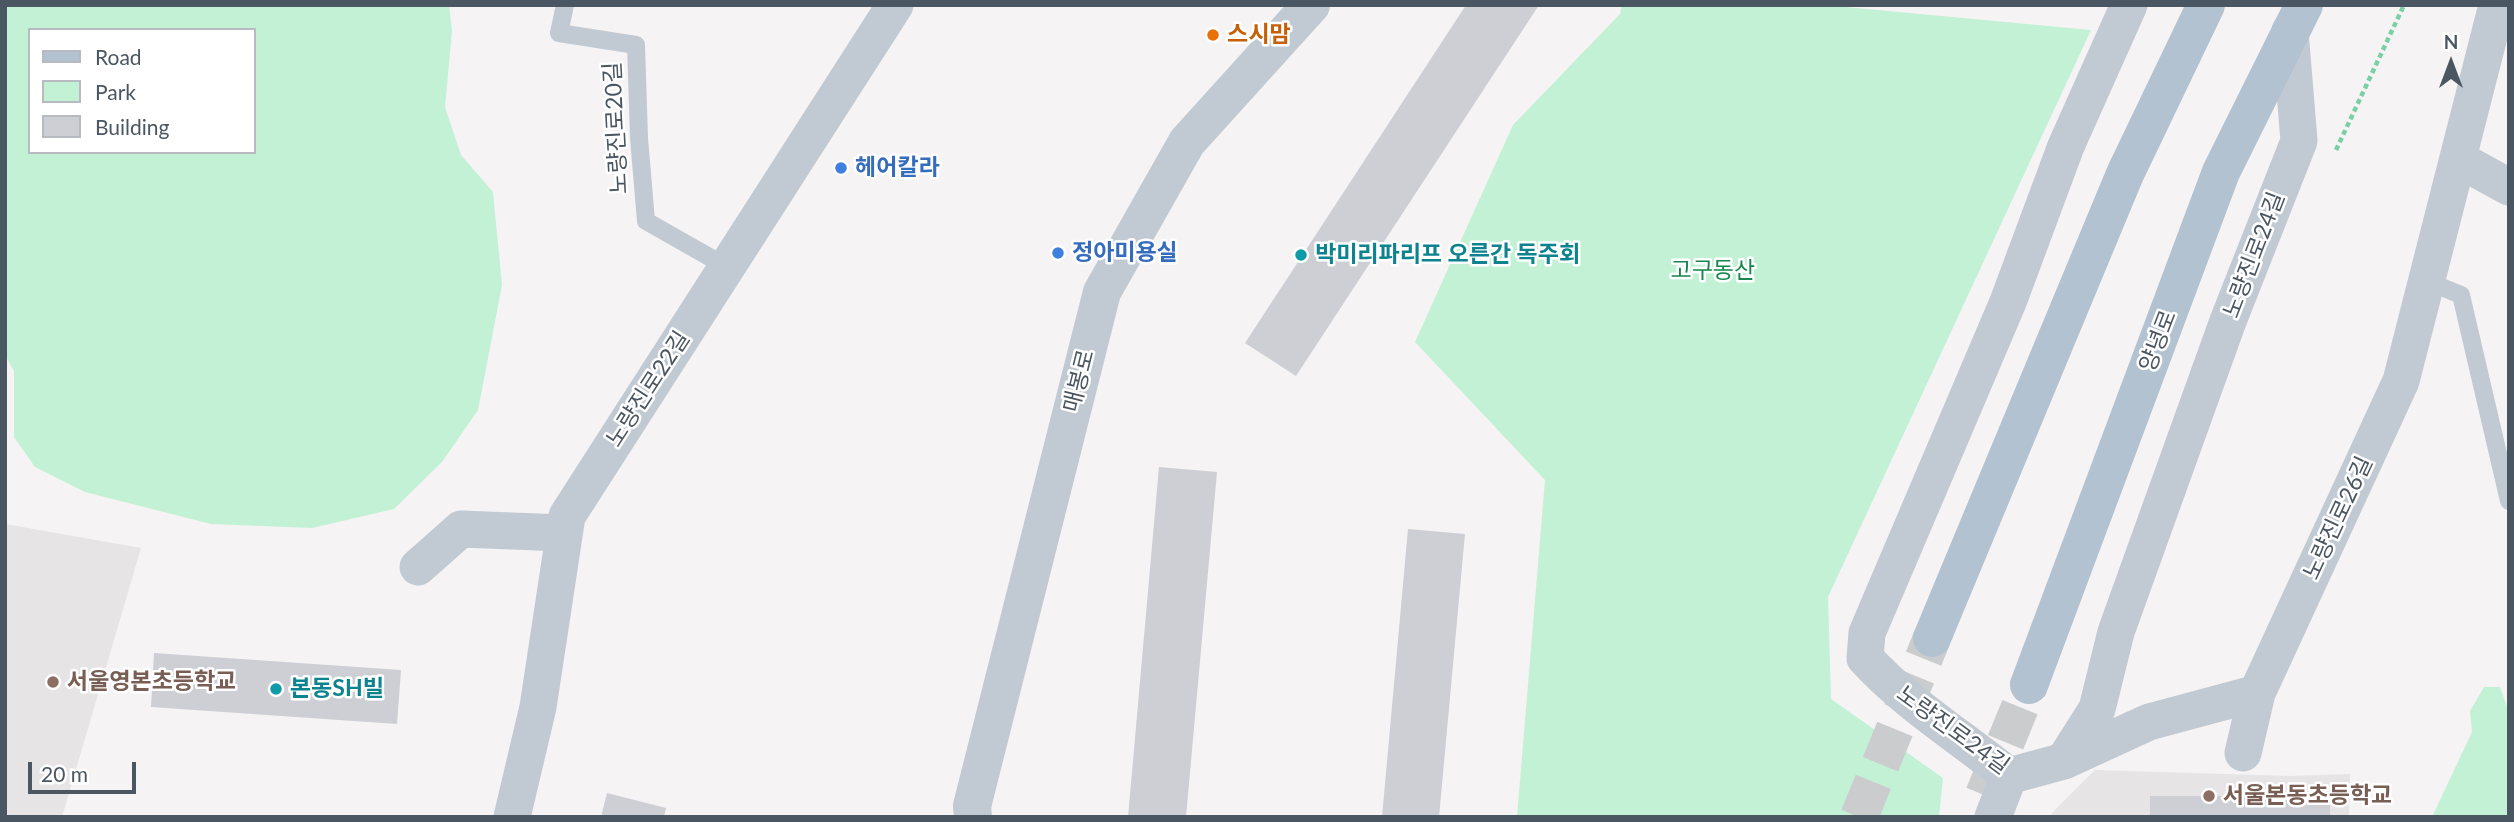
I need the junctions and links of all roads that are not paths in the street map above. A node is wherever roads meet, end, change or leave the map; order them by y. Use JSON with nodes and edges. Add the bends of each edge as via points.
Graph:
{"nodes":[{"id":1,"x":565,"y":5,"type":"edge"},
{"id":2,"x":895,"y":5,"type":"edge"},
{"id":3,"x":1311,"y":5,"type":"edge"},
{"id":4,"x":2129,"y":5,"type":"edge"},
{"id":5,"x":2206,"y":5,"type":"edge"},
{"id":6,"x":2497,"y":5,"type":"edge"},
{"id":7,"x":2297,"y":18,"type":"edge"},
{"id":8,"x":2458,"y":159,"type":"junction"},
{"id":9,"x":2509,"y":187,"type":"edge"},
{"id":10,"x":727,"y":267,"type":"junction"},
{"id":11,"x":2427,"y":281,"type":"junction"},
{"id":12,"x":2509,"y":501,"type":"edge"},
{"id":13,"x":563,"y":533,"type":"junction"},
{"id":14,"x":418,"y":567,"type":"dead end"},
{"id":15,"x":1932,"y":638,"type":"tunnel mouth"},
{"id":16,"x":2029,"y":685,"type":"tunnel mouth"},
{"id":17,"x":2257,"y":692,"type":"junction"},
{"id":18,"x":2243,"y":753,"type":"dead end"},
{"id":19,"x":2064,"y":761,"type":"junction"},
{"id":20,"x":2009,"y":776,"type":"junction"},
{"id":21,"x":512,"y":817,"type":"edge"},
{"id":22,"x":973,"y":817,"type":"edge"},
{"id":23,"x":1993,"y":817,"type":"edge"}],
"edges":[{"from":1,"to":10,"type":"lane","name":"노량진로20길","via":[[559,33],[636,45],[646,221]]},
{"from":2,"to":10,"type":"street","name":"노량진로22길"},
{"from":3,"to":22,"type":"street","name":"매봉로","via":[[1186,142],[1102,292],[972,806]]},
{"from":4,"to":20,"type":"street","name":"노량진로24길","via":[[2066,146],[2008,302],[1867,633],[1865,658],[1878,673]]},
{"from":5,"to":15,"type":"main road","via":[[2125,174]]},
{"from":6,"to":8,"type":"street","name":"노량진로26길"},
{"from":7,"to":16,"type":"main road","name":"양녕로","via":[[2221,173]]},
{"from":7,"to":19,"type":"street","name":"노량진로24길","via":[[2299,141],[2228,321],[2116,632],[2097,709]]},
{"from":8,"to":9,"type":"street"},
{"from":8,"to":11,"type":"street","name":"노량진로26길"},
{"from":10,"to":13,"type":"street","name":"노량진로22길","via":[[567,516]]},
{"from":11,"to":12,"type":"lane","via":[[2461,295]]},
{"from":11,"to":17,"type":"street","name":"노량진로26길","via":[[2401,381]]},
{"from":13,"to":14,"type":"street","via":[[461,529]]},
{"from":13,"to":21,"type":"street","name":"노량진로22길","via":[[538,707]]},
{"from":17,"to":18,"type":"street","name":"노량진로26길"},
{"from":17,"to":19,"type":"street","via":[[2149,722]]},
{"from":19,"to":20,"type":"street","name":"노량진로24길"},
{"from":20,"to":23,"type":"street"}]}
